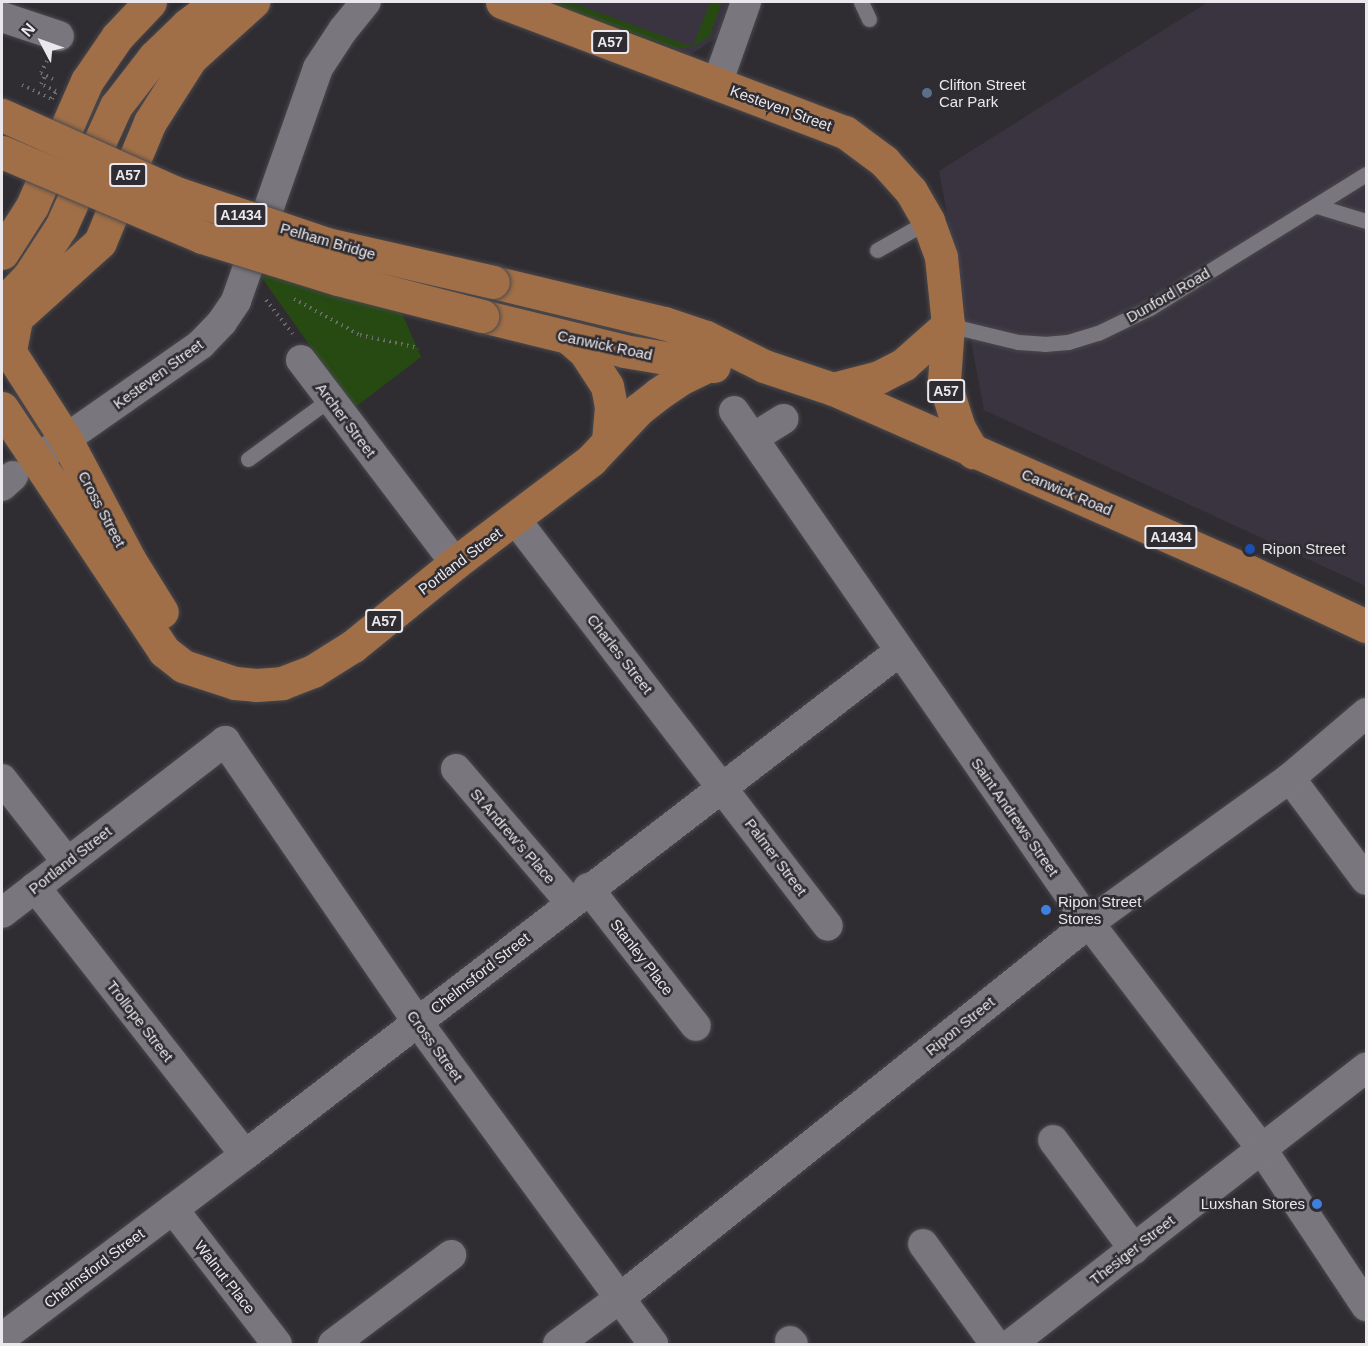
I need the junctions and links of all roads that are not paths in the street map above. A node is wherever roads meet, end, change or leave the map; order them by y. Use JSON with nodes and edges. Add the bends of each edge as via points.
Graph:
{"nodes":[{"id":1,"x":150,"y":2,"type":"edge"},
{"id":2,"x":218,"y":2,"type":"edge"},
{"id":3,"x":253,"y":2,"type":"edge"},
{"id":4,"x":366,"y":2,"type":"edge"},
{"id":5,"x":502,"y":2,"type":"edge"},
{"id":6,"x":746,"y":2,"type":"edge"},
{"id":7,"x":861,"y":2,"type":"edge"},
{"id":8,"x":2,"y":16,"type":"edge"},
{"id":9,"x":869,"y":19,"type":"dead end"},
{"id":10,"x":58,"y":36,"type":"dead end"},
{"id":11,"x":717,"y":84,"type":"junction"},
{"id":12,"x":2,"y":115,"type":"edge"},
{"id":13,"x":2,"y":152,"type":"edge"},
{"id":14,"x":1366,"y":174,"type":"edge"},
{"id":15,"x":1317,"y":206,"type":"junction"},
{"id":16,"x":928,"y":220,"type":"junction"},
{"id":17,"x":1366,"y":221,"type":"edge"},
{"id":18,"x":877,"y":250,"type":"dead end"},
{"id":19,"x":2,"y":253,"type":"edge"},
{"id":20,"x":493,"y":282,"type":"joint"},
{"id":21,"x":2,"y":304,"type":"edge"},
{"id":22,"x":948,"y":325,"type":"junction"},
{"id":23,"x":569,"y":338,"type":"junction"},
{"id":24,"x":6,"y":345,"type":"edge"},
{"id":25,"x":301,"y":360,"type":"road end"},
{"id":26,"x":707,"y":366,"type":"junction"},
{"id":27,"x":764,"y":366,"type":"junction"},
{"id":28,"x":833,"y":389,"type":"junction"},
{"id":29,"x":330,"y":399,"type":"junction"},
{"id":30,"x":2,"y":408,"type":"edge"},
{"id":31,"x":734,"y":411,"type":"dead end"},
{"id":32,"x":784,"y":419,"type":"dead end"},
{"id":33,"x":64,"y":438,"type":"junction"},
{"id":34,"x":753,"y":438,"type":"junction"},
{"id":35,"x":608,"y":441,"type":"junction"},
{"id":36,"x":973,"y":452,"type":"junction"},
{"id":37,"x":248,"y":459,"type":"dead end"},
{"id":38,"x":17,"y":474,"type":"edge"},
{"id":39,"x":515,"y":519,"type":"junction"},
{"id":40,"x":455,"y":563,"type":"junction"},
{"id":41,"x":1366,"y":626,"type":"edge"},
{"id":42,"x":900,"y":651,"type":"junction"},
{"id":43,"x":221,"y":679,"type":"junction"},
{"id":44,"x":1366,"y":713,"type":"edge"},
{"id":45,"x":225,"y":741,"type":"joint"},
{"id":46,"x":456,"y":769,"type":"dead end"},
{"id":47,"x":1290,"y":778,"type":"junction"},
{"id":48,"x":2,"y":780,"type":"edge"},
{"id":49,"x":724,"y":788,"type":"junction"},
{"id":50,"x":67,"y":862,"type":"junction"},
{"id":51,"x":1366,"y":880,"type":"edge"},
{"id":52,"x":35,"y":887,"type":"junction"},
{"id":53,"x":580,"y":896,"type":"junction"},
{"id":54,"x":2,"y":913,"type":"edge"},
{"id":55,"x":1089,"y":923,"type":"junction"},
{"id":56,"x":828,"y":926,"type":"dead end"},
{"id":57,"x":417,"y":1021,"type":"junction"},
{"id":58,"x":696,"y":1026,"type":"dead end"},
{"id":59,"x":1366,"y":1068,"type":"edge"},
{"id":60,"x":1053,"y":1140,"type":"dead end"},
{"id":61,"x":1261,"y":1148,"type":"junction"},
{"id":62,"x":245,"y":1155,"type":"junction"},
{"id":63,"x":173,"y":1209,"type":"junction"},
{"id":64,"x":924,"y":1244,"type":"dead end"},
{"id":65,"x":1134,"y":1249,"type":"junction"},
{"id":66,"x":451,"y":1255,"type":"dead end"},
{"id":67,"x":620,"y":1298,"type":"junction"},
{"id":68,"x":1366,"y":1306,"type":"edge"},
{"id":69,"x":2,"y":1338,"type":"edge"},
{"id":70,"x":277,"y":1344,"type":"edge"},
{"id":71,"x":333,"y":1344,"type":"edge"},
{"id":72,"x":558,"y":1344,"type":"edge"},
{"id":73,"x":653,"y":1344,"type":"edge"},
{"id":74,"x":994,"y":1344,"type":"edge"},
{"id":75,"x":1011,"y":1344,"type":"edge"}],
"edges":[{"from":1,"to":19,"type":"main road","via":[[117,37],[87,81],[32,206]]},
{"from":2,"to":21,"type":"main road","number":"A57","via":[[154,57],[116,106],[61,227],[29,276]]},
{"from":3,"to":24,"type":"main road","number":"A57","via":[[191,58],[150,122],[99,242],[16,318]]},
{"from":4,"to":33,"type":"street","name":"Kesteven Street","via":[[318,68],[236,301],[222,322],[201,344]]},
{"from":5,"to":11,"type":"main road","name":"Kesteven Street","number":"A57"},
{"from":6,"to":11,"type":"street"},
{"from":7,"to":9,"type":"lane"},
{"from":8,"to":10,"type":"street"},
{"from":11,"to":16,"type":"main road","name":"Kesteven Street","number":"A57","via":[[845,132],[884,161],[911,191]]},
{"from":12,"to":20,"type":"main road","name":"Pelham Bridge","number":"A1434","bridge":true,"via":[[176,194],[327,244]]},
{"from":13,"to":23,"type":"main road","name":"Canwick Road","number":"A1434","bridge":true,"via":[[202,237],[338,279]]},
{"from":14,"to":15,"type":"lane","name":"Dunford Road"},
{"from":15,"to":17,"type":"lane"},
{"from":15,"to":22,"type":"lane","name":"Dunford Road","via":[[1150,309],[1083,338],[1044,344],[1018,342]]},
{"from":16,"to":18,"type":"lane"},
{"from":16,"to":22,"type":"main road","name":"Kesteven Street","number":"A57","via":[[941,257]]},
{"from":20,"to":27,"type":"main road","name":"Canwick Road","number":"A1434","via":[[674,327],[706,337]]},
{"from":22,"to":28,"type":"main road","via":[[904,364],[879,377]]},
{"from":22,"to":36,"type":"main road","name":"Kesteven Street","number":"A57","via":[[944,381],[958,428]]},
{"from":23,"to":26,"type":"main road","name":"Canwick Road","number":"A1434"},
{"from":23,"to":35,"type":"main road","via":[[591,359],[607,386],[611,407]]},
{"from":24,"to":33,"type":"main road","name":"Cross Street","number":"A57"},
{"from":25,"to":29,"type":"street","name":"Archer Street"},
{"from":26,"to":27,"type":"main road","name":"Canwick Road","number":"A1434"},
{"from":26,"to":35,"type":"main road","name":"Portland Street","number":"A57","via":[[658,394]]},
{"from":27,"to":28,"type":"main road","name":"Canwick Road","number":"A1434"},
{"from":28,"to":36,"type":"main road","name":"Canwick Road","number":"A1434"},
{"from":29,"to":37,"type":"lane"},
{"from":29,"to":40,"type":"street","name":"Archer Street"},
{"from":30,"to":38,"type":"main road","name":"Cross Street","number":"A57"},
{"from":31,"to":34,"type":"street","name":"Saint Andrews Street"},
{"from":32,"to":34,"type":"street"},
{"from":33,"to":38,"type":"street","name":"Kesteven Street"},
{"from":33,"to":43,"type":"main road","name":"Cross Street","number":"A57","via":[[157,605]]},
{"from":34,"to":42,"type":"street","name":"Saint Andrews Street"},
{"from":35,"to":39,"type":"main road","name":"Portland Street","number":"A57","via":[[591,460]]},
{"from":36,"to":41,"type":"main road","name":"Canwick Road","number":"A1434"},
{"from":38,"to":43,"type":"main road","name":"Cross Street","number":"A57","via":[[164,651],[183,666]]},
{"from":39,"to":40,"type":"main road","name":"Portland Street","number":"A57"},
{"from":39,"to":49,"type":"street","name":"Charles Street"},
{"from":40,"to":43,"type":"main road","name":"Portland Street","number":"A57","via":[[353,646],[313,671],[282,683],[256,685]]},
{"from":42,"to":49,"type":"street","name":"Chelmsford Street"},
{"from":42,"to":55,"type":"street","name":"Saint Andrews Street"},
{"from":44,"to":47,"type":"street","name":"Ripon Street"},
{"from":45,"to":50,"type":"street","name":"Portland Street"},
{"from":45,"to":57,"type":"street","name":"Cross Street"},
{"from":46,"to":53,"type":"street","name":"St Andrew's Place"},
{"from":47,"to":51,"type":"street"},
{"from":47,"to":55,"type":"street","name":"Ripon Street"},
{"from":48,"to":50,"type":"street"},
{"from":49,"to":53,"type":"street","name":"Chelmsford Street"},
{"from":49,"to":56,"type":"street","name":"Palmer Street"},
{"from":50,"to":52,"type":"street","name":"Portland Street"},
{"from":52,"to":54,"type":"street","name":"Portland Street"},
{"from":52,"to":62,"type":"street","name":"Trollope Street"},
{"from":53,"to":57,"type":"street","name":"Chelmsford Street"},
{"from":53,"to":58,"type":"street","name":"Stanley Place"},
{"from":55,"to":61,"type":"street","name":"Saint Andrews Street"},
{"from":55,"to":67,"type":"street","name":"Ripon Street"},
{"from":57,"to":62,"type":"street","name":"Chelmsford Street"},
{"from":57,"to":67,"type":"street","name":"Cross Street"},
{"from":59,"to":61,"type":"street","name":"Thesiger Street"},
{"from":60,"to":65,"type":"street"},
{"from":61,"to":65,"type":"street","name":"Thesiger Street"},
{"from":61,"to":68,"type":"street","name":"Saint Andrews Street"},
{"from":62,"to":63,"type":"street","name":"Chelmsford Street"},
{"from":63,"to":69,"type":"street","name":"Chelmsford Street"},
{"from":63,"to":70,"type":"street","name":"Walnut Place"},
{"from":64,"to":74,"type":"street"},
{"from":65,"to":75,"type":"street","name":"Thesiger Street"},
{"from":66,"to":71,"type":"street"},
{"from":67,"to":72,"type":"street","name":"Ripon Street"},
{"from":67,"to":73,"type":"street","name":"Cross Street"}]}
